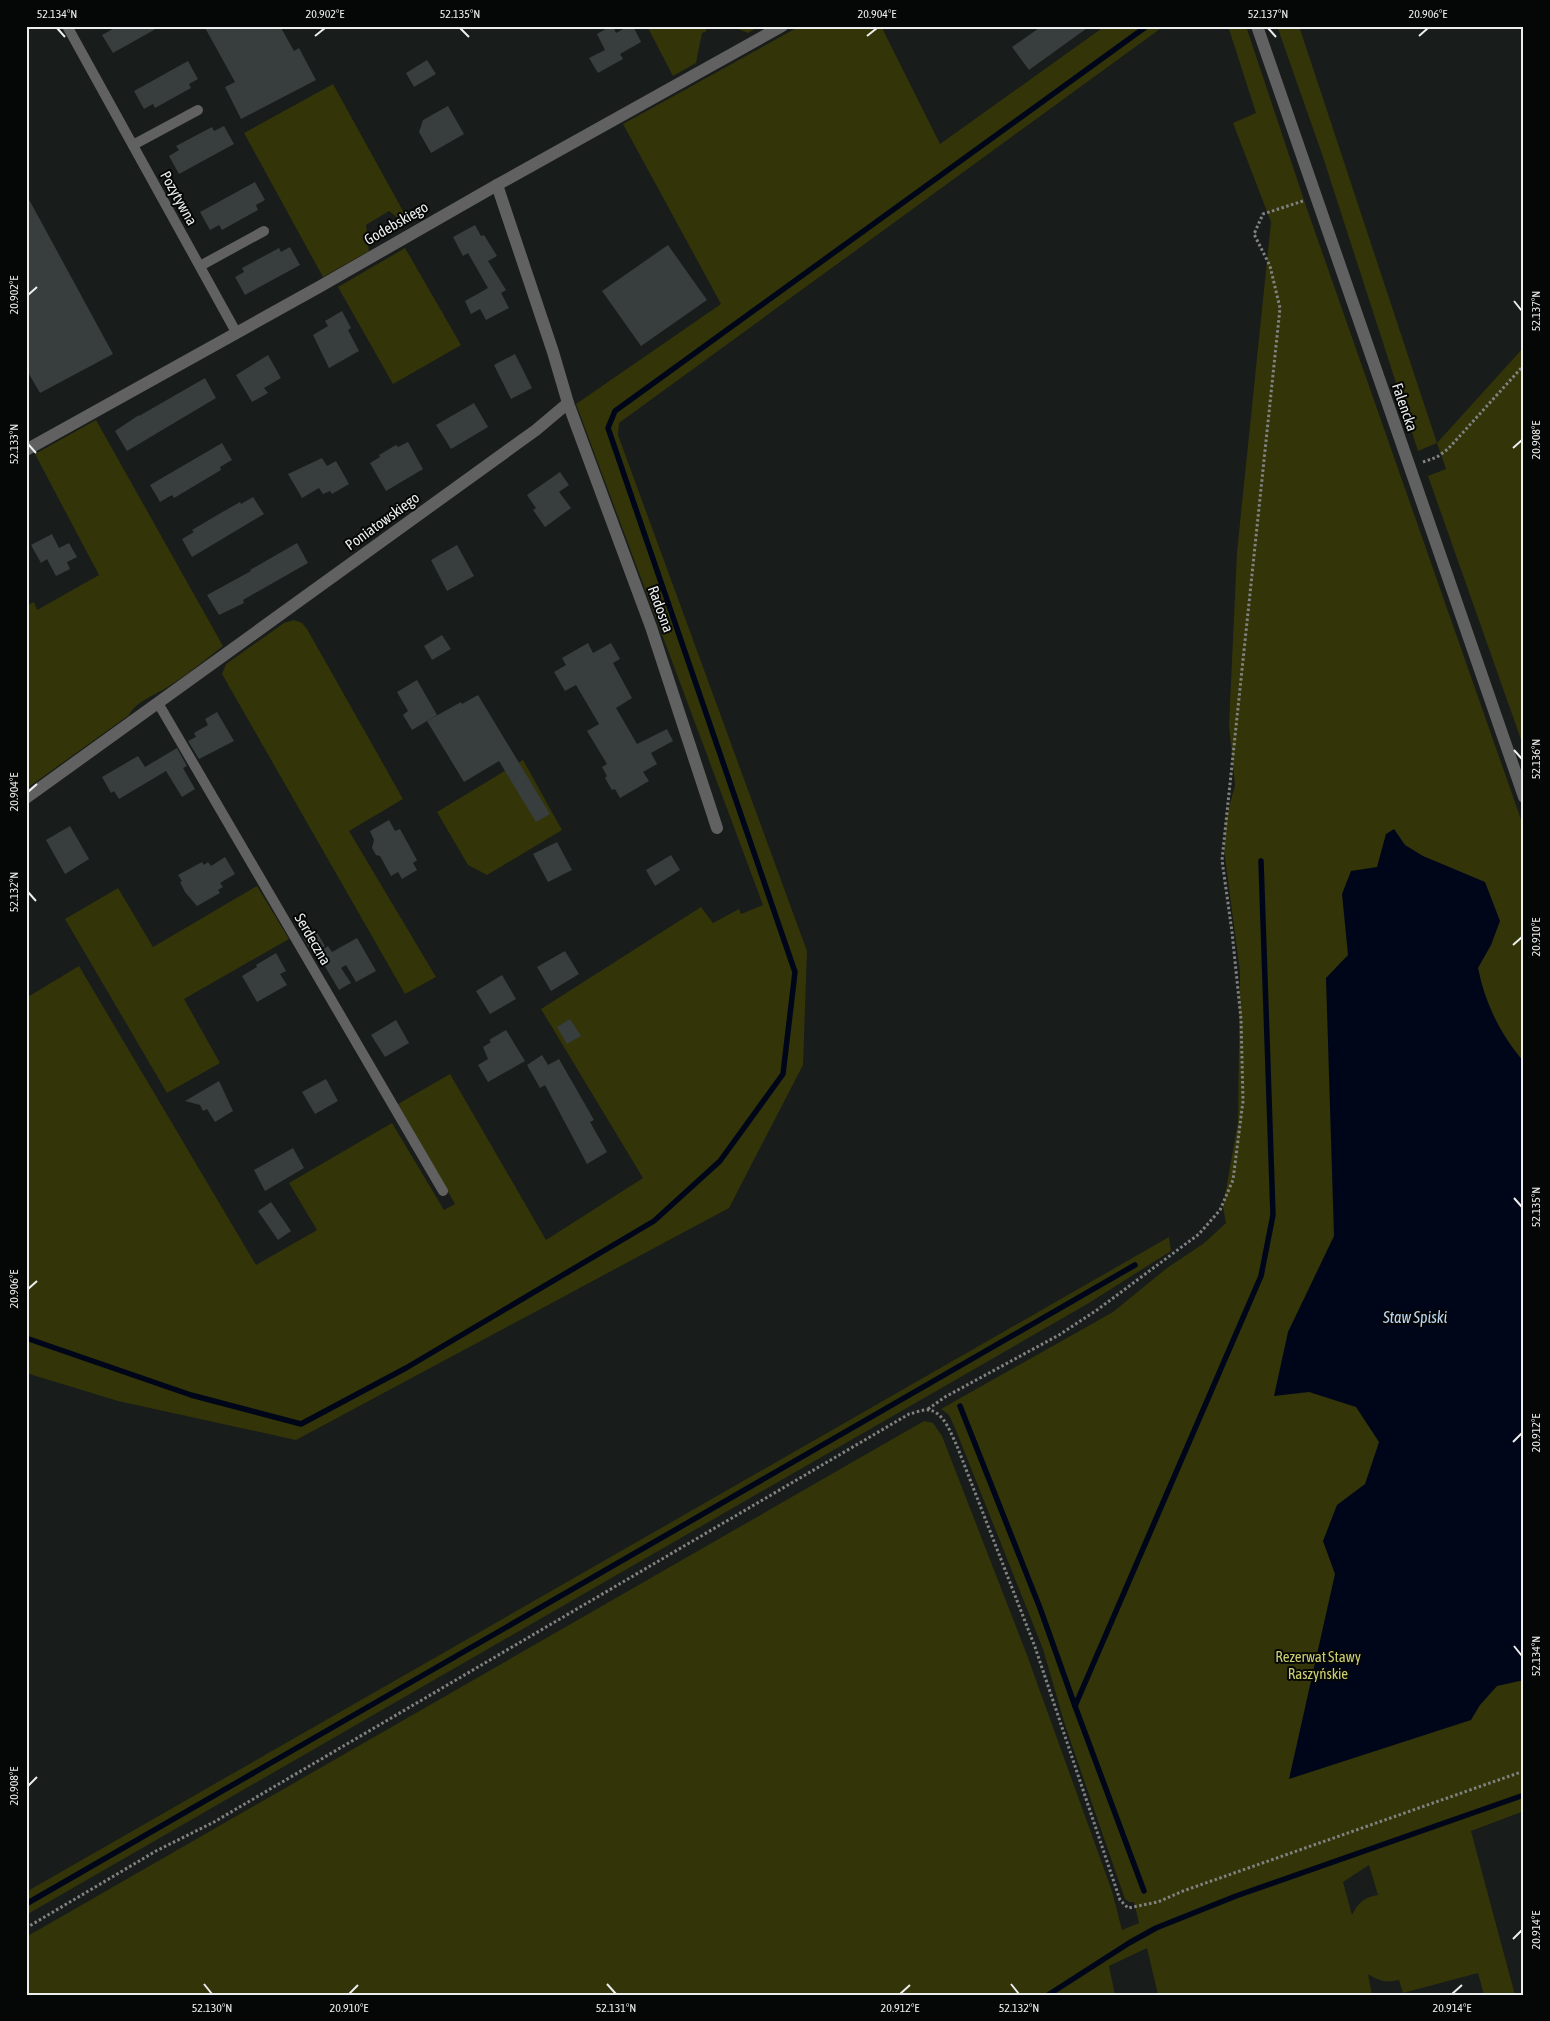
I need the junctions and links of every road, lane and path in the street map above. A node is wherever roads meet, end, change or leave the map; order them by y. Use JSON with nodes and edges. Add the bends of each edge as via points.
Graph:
{"nodes":[{"id":1,"x":67,"y":26,"type":"edge"},
{"id":2,"x":782,"y":26,"type":"edge"},
{"id":3,"x":1257,"y":26,"type":"edge"},
{"id":4,"x":198,"y":110,"type":"dead end"},
{"id":5,"x":133,"y":145,"type":"junction"},
{"id":6,"x":497,"y":184,"type":"junction"},
{"id":7,"x":1316,"y":198,"type":"junction"},
{"id":8,"x":264,"y":231,"type":"dead end"},
{"id":9,"x":200,"y":266,"type":"junction"},
{"id":10,"x":236,"y":332,"type":"junction"},
{"id":11,"x":1524,"y":365,"type":"edge"},
{"id":12,"x":568,"y":403,"type":"junction"},
{"id":13,"x":26,"y":450,"type":"edge"},
{"id":14,"x":1408,"y":467,"type":"junction"},
{"id":15,"x":158,"y":702,"type":"junction"},
{"id":16,"x":1524,"y":797,"type":"edge"},
{"id":17,"x":26,"y":798,"type":"edge"},
{"id":18,"x":717,"y":828,"type":"dead end"},
{"id":19,"x":443,"y":1191,"type":"dead end"},
{"id":20,"x":928,"y":1409,"type":"junction"},
{"id":21,"x":1524,"y":1771,"type":"edge"},
{"id":22,"x":26,"y":1928,"type":"edge"}],
"edges":[{"from":1,"to":5,"type":"lane","name":"Pozytywna"},
{"from":2,"to":6,"type":"street","name":"Godebskiego"},
{"from":3,"to":7,"type":"street","name":"Falencka"},
{"from":4,"to":5,"type":"lane"},
{"from":5,"to":9,"type":"lane","name":"Pozytywna"},
{"from":6,"to":10,"type":"street","name":"Godebskiego"},
{"from":6,"to":12,"type":"street"},
{"from":7,"to":14,"type":"street","name":"Falencka"},
{"from":7,"to":20,"type":"path","via":[[1262,214],[1254,234],[1270,266],[1280,308],[1222,860],[1241,1019],[1243,1101],[1233,1180],[1215,1216],[1199,1234],[1162,1263],[1059,1335]]},
{"from":8,"to":9,"type":"lane"},
{"from":9,"to":10,"type":"lane","name":"Pozytywna"},
{"from":10,"to":13,"type":"street","name":"Godebskiego"},
{"from":11,"to":14,"type":"path","via":[[1448,449],[1433,460]]},
{"from":12,"to":15,"type":"street","name":"Poniatowskiego","via":[[536,430]]},
{"from":12,"to":18,"type":"street","name":"Radosna","via":[[651,627]]},
{"from":14,"to":16,"type":"street","name":"Falencka"},
{"from":15,"to":17,"type":"street","name":"Poniatowskiego"},
{"from":15,"to":19,"type":"lane","name":"Serdeczna"},
{"from":20,"to":21,"type":"path","via":[[945,1422],[957,1446],[1035,1647],[1120,1900],[1128,1908],[1158,1902]]},
{"from":20,"to":22,"type":"path","via":[[909,1414],[239,1807],[156,1851]]}]}
